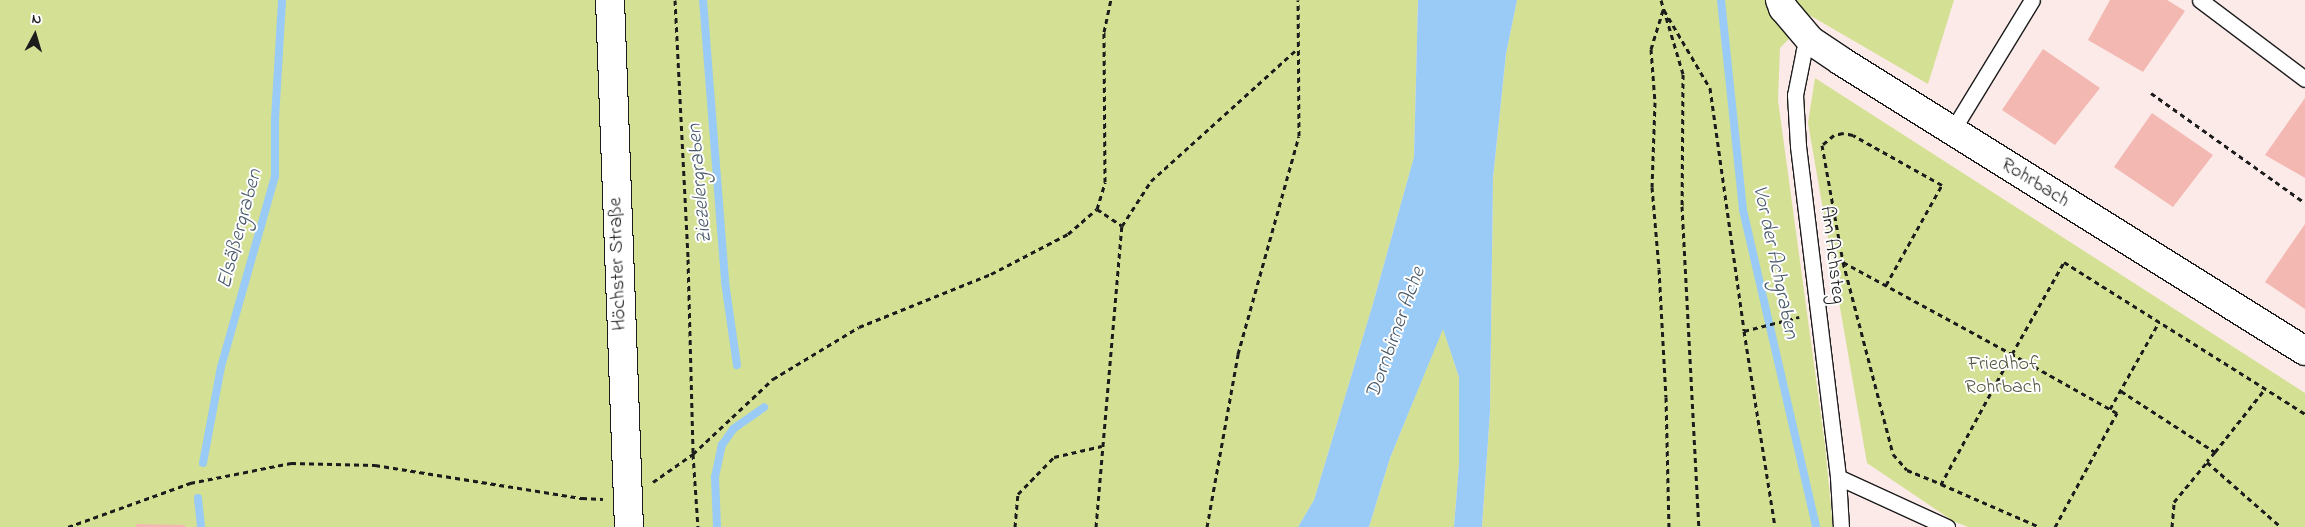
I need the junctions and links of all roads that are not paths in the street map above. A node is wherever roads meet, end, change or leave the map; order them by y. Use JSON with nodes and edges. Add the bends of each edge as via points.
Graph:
{"nodes":[{"id":1,"x":610,"y":0,"type":"edge"},
{"id":2,"x":1780,"y":0,"type":"edge"},
{"id":3,"x":2032,"y":0,"type":"edge"},
{"id":4,"x":2200,"y":0,"type":"edge"},
{"id":5,"x":1810,"y":40,"type":"junction"},
{"id":6,"x":2305,"y":79,"type":"edge"},
{"id":7,"x":1952,"y":131,"type":"junction"},
{"id":8,"x":2305,"y":351,"type":"edge"},
{"id":9,"x":1838,"y":477,"type":"junction"},
{"id":10,"x":628,"y":527,"type":"edge"},
{"id":11,"x":1841,"y":527,"type":"edge"},
{"id":12,"x":1947,"y":527,"type":"edge"}],
"edges":[{"from":1,"to":10,"type":"street","name":"Höchster Straße"},
{"from":2,"to":5,"type":"street","name":"Rohrbach"},
{"from":3,"to":7,"type":"lane"},
{"from":4,"to":6,"type":"lane"},
{"from":5,"to":7,"type":"street","name":"Rohrbach"},
{"from":5,"to":9,"type":"lane","name":"Am Achsteg","via":[[1804,50],[1795,95],[1798,146]]},
{"from":7,"to":8,"type":"street","name":"Rohrbach"},
{"from":9,"to":11,"type":"lane","name":"Am Achsteg"},
{"from":9,"to":12,"type":"lane"}]}
